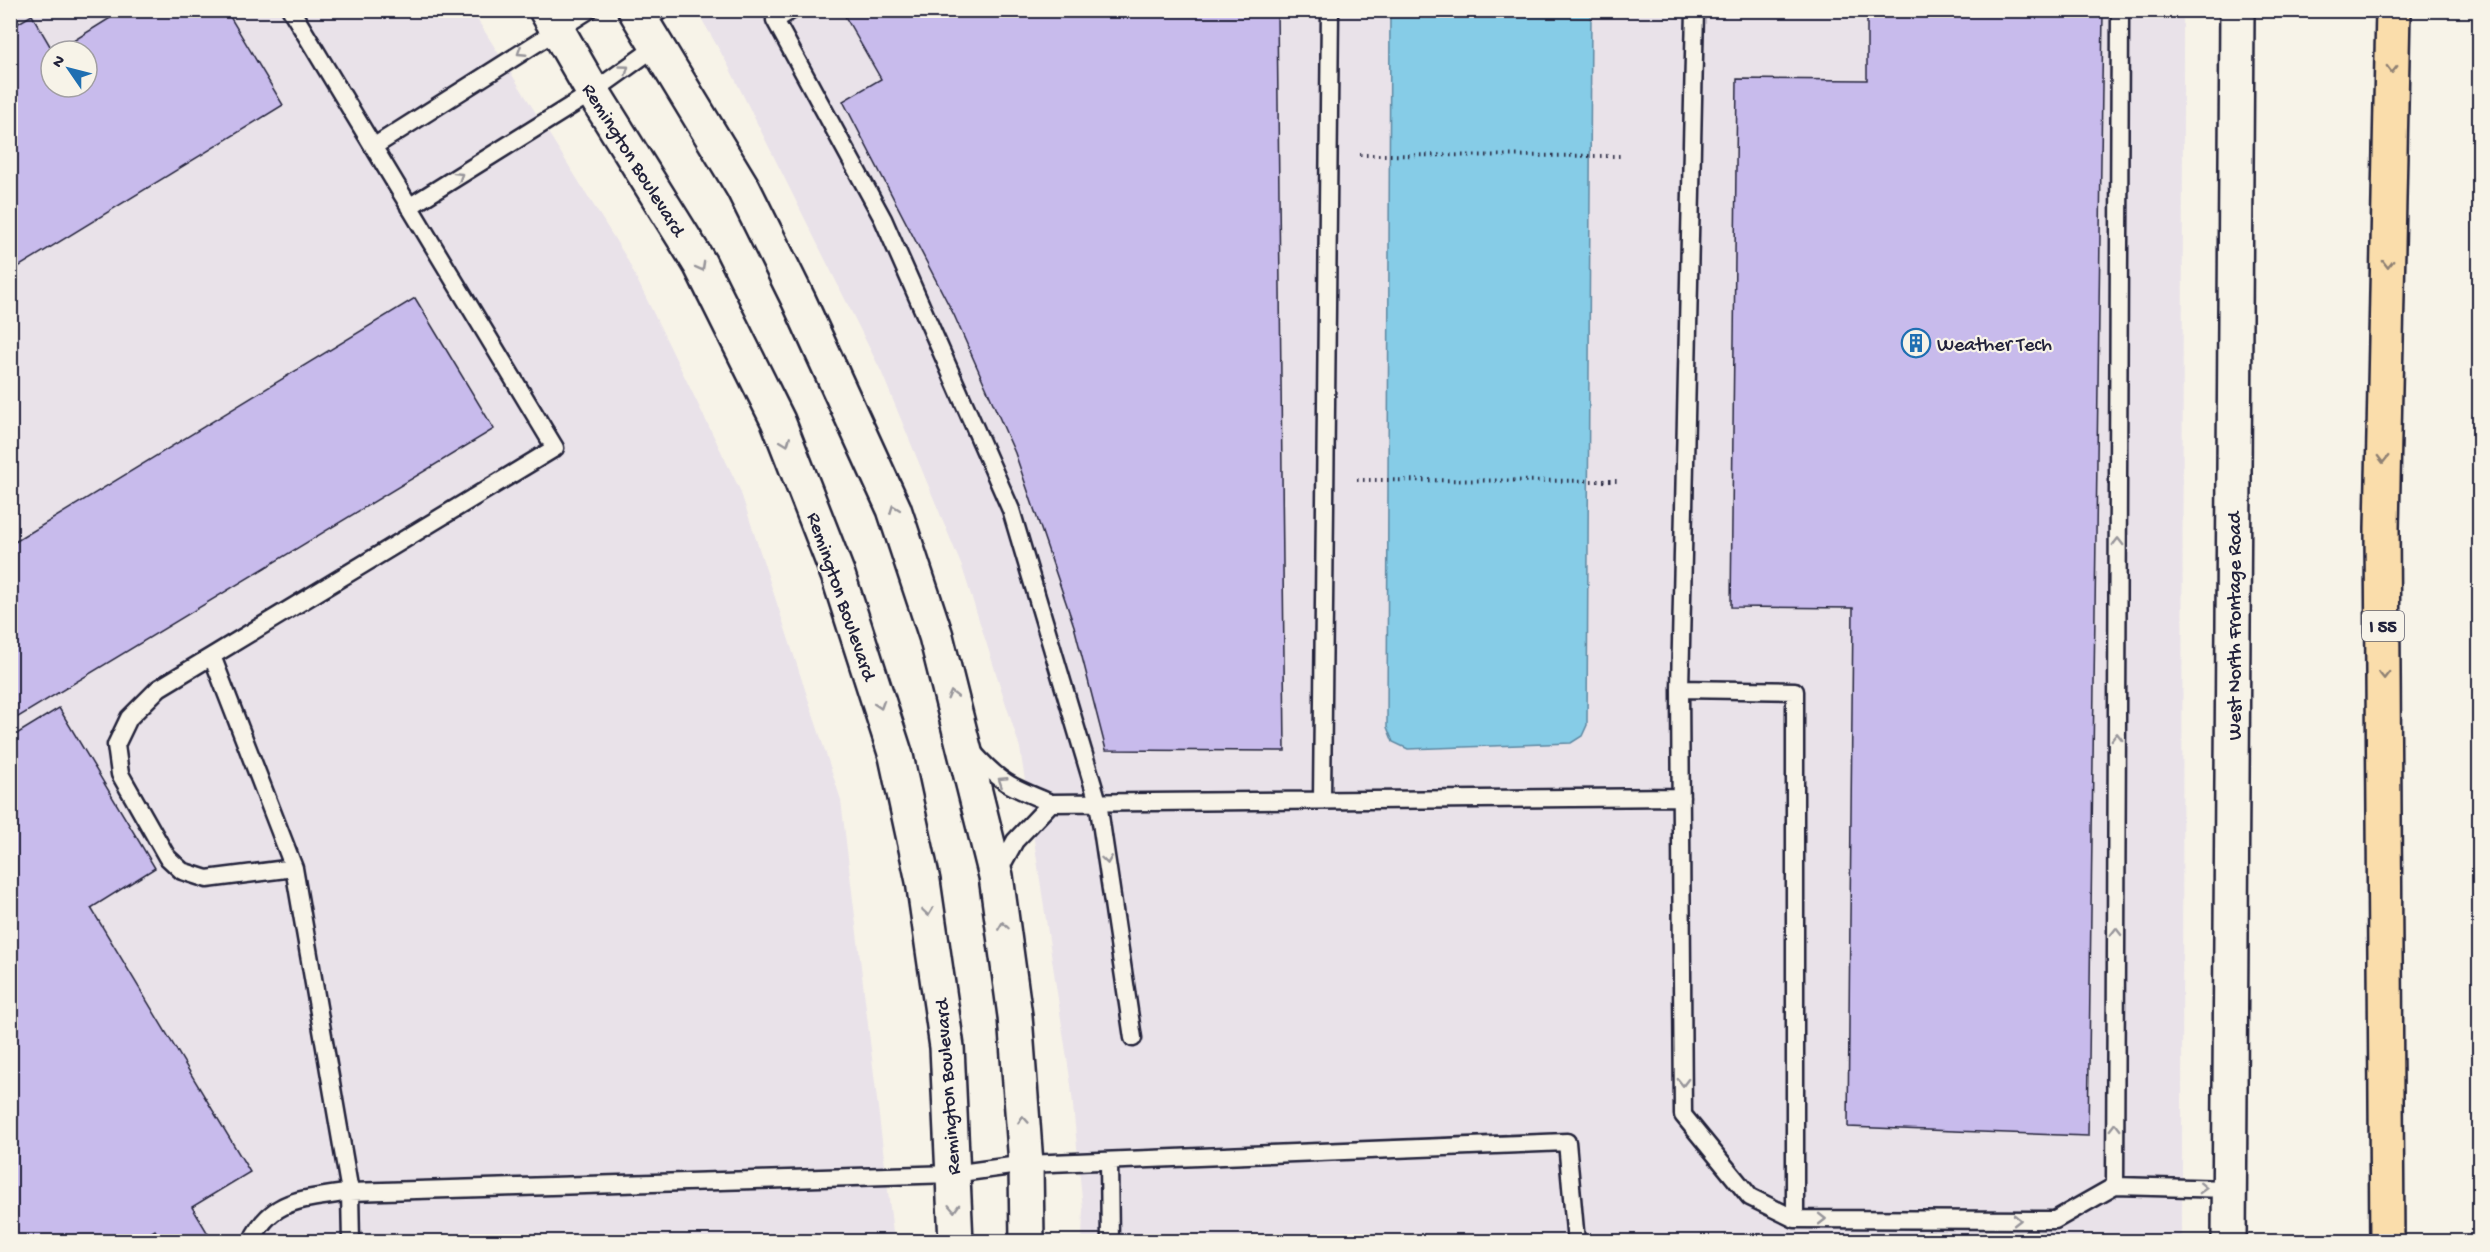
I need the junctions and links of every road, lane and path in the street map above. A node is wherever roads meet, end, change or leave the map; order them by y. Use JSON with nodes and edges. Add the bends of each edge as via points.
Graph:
{"nodes":[{"id":1,"x":291,"y":10,"type":"edge"},
{"id":2,"x":589,"y":10,"type":"edge"},
{"id":3,"x":792,"y":10,"type":"edge"},
{"id":4,"x":1330,"y":10,"type":"edge"},
{"id":5,"x":1695,"y":10,"type":"edge"},
{"id":6,"x":2120,"y":10,"type":"edge"},
{"id":7,"x":2237,"y":10,"type":"edge"},
{"id":8,"x":2393,"y":10,"type":"edge"},
{"id":9,"x":551,"y":20,"type":"edge"},
{"id":10,"x":649,"y":22,"type":"edge"},
{"id":11,"x":593,"y":92,"type":"junction"},
{"id":12,"x":373,"y":147,"type":"junction"},
{"id":13,"x":1360,"y":155,"type":"dead end"},
{"id":14,"x":1620,"y":156,"type":"dead end"},
{"id":15,"x":409,"y":207,"type":"junction"},
{"id":16,"x":1358,"y":480,"type":"dead end"},
{"id":17,"x":1618,"y":481,"type":"dead end"},
{"id":18,"x":212,"y":656,"type":"junction"},
{"id":19,"x":1680,"y":689,"type":"junction"},
{"id":20,"x":964,"y":743,"type":"junction"},
{"id":21,"x":1681,"y":797,"type":"junction"},
{"id":22,"x":1322,"y":800,"type":"junction"},
{"id":23,"x":1098,"y":802,"type":"junction"},
{"id":24,"x":1051,"y":803,"type":"junction"},
{"id":25,"x":294,"y":868,"type":"junction"},
{"id":26,"x":996,"y":876,"type":"junction"},
{"id":27,"x":1133,"y":1038,"type":"dead end"},
{"id":28,"x":1109,"y":1161,"type":"junction"},
{"id":29,"x":1026,"y":1164,"type":"junction"},
{"id":30,"x":952,"y":1174,"type":"junction"},
{"id":31,"x":2115,"y":1186,"type":"junction"},
{"id":32,"x":2229,"y":1189,"type":"junction"},
{"id":33,"x":350,"y":1192,"type":"junction"},
{"id":34,"x":1795,"y":1219,"type":"junction"},
{"id":35,"x":251,"y":1242,"type":"edge"},
{"id":36,"x":351,"y":1242,"type":"edge"},
{"id":37,"x":956,"y":1242,"type":"edge"},
{"id":38,"x":1027,"y":1242,"type":"edge"},
{"id":39,"x":1110,"y":1242,"type":"edge"},
{"id":40,"x":1576,"y":1242,"type":"edge"},
{"id":41,"x":2229,"y":1242,"type":"edge"},
{"id":42,"x":2387,"y":1242,"type":"edge"}],
"edges":[{"from":1,"to":12,"type":"lane"},
{"from":2,"to":9,"type":"lane"},
{"from":3,"to":23,"type":"lane","via":[[775,20],[883,219],[1011,510]]},
{"from":4,"to":22,"type":"lane"},
{"from":5,"to":19,"type":"lane"},
{"from":31,"to":6,"type":"lane","one_way":true},
{"from":7,"to":32,"type":"street","name":"West North Frontage Road"},
{"from":8,"to":42,"type":"highway","number":"I 55","one_way":true,"via":[[2382,529]]},
{"from":9,"to":11,"type":"street","name":"Remington Boulevard"},
{"from":9,"to":12,"type":"lane","one_way":true},
{"from":11,"to":10,"type":"lane","one_way":true},
{"from":20,"to":10,"type":"street","one_way":true,"via":[[936,636],[894,509],[799,301],[742,188]]},
{"from":15,"to":11,"type":"lane","one_way":true},
{"from":11,"to":30,"type":"street","name":"Remington Boulevard","one_way":true,"via":[[700,264],[778,421],[842,586],[896,756],[923,881],[947,1047]]},
{"from":12,"to":15,"type":"lane"},
{"from":13,"to":14,"type":"path"},
{"from":15,"to":18,"type":"lane","via":[[555,448]]},
{"from":16,"to":17,"type":"path"},
{"from":18,"to":25,"type":"lane"},
{"from":18,"to":25,"type":"lane","via":[[159,688],[129,718],[116,745],[120,774],[166,857],[182,871],[207,879]]},
{"from":19,"to":21,"type":"lane"},
{"from":19,"to":34,"type":"lane","via":[[1795,691]]},
{"from":24,"to":20,"type":"lane","one_way":true,"via":[[995,777]]},
{"from":20,"to":26,"type":"street"},
{"from":21,"to":22,"type":"lane"},
{"from":21,"to":34,"type":"lane","one_way":true,"via":[[1683,1115],[1750,1197]]},
{"from":22,"to":23,"type":"lane"},
{"from":23,"to":24,"type":"lane"},
{"from":23,"to":27,"type":"lane","one_way":true},
{"from":24,"to":26,"type":"lane","via":[[1015,842]]},
{"from":25,"to":33,"type":"lane"},
{"from":29,"to":26,"type":"street","one_way":true,"via":[[1015,1016]]},
{"from":28,"to":29,"type":"lane"},
{"from":28,"to":39,"type":"lane"},
{"from":28,"to":40,"type":"lane","via":[[1568,1142]]},
{"from":29,"to":30,"type":"lane"},
{"from":29,"to":38,"type":"street"},
{"from":30,"to":33,"type":"lane"},
{"from":30,"to":37,"type":"street","name":"Remington Boulevard","one_way":true},
{"from":31,"to":32,"type":"lane","one_way":true},
{"from":34,"to":31,"type":"lane","one_way":true,"via":[[2055,1220]]},
{"from":32,"to":41,"type":"street","name":"West North Frontage Road"},
{"from":33,"to":35,"type":"lane","via":[[288,1203],[271,1211]]},
{"from":33,"to":36,"type":"lane"}]}
